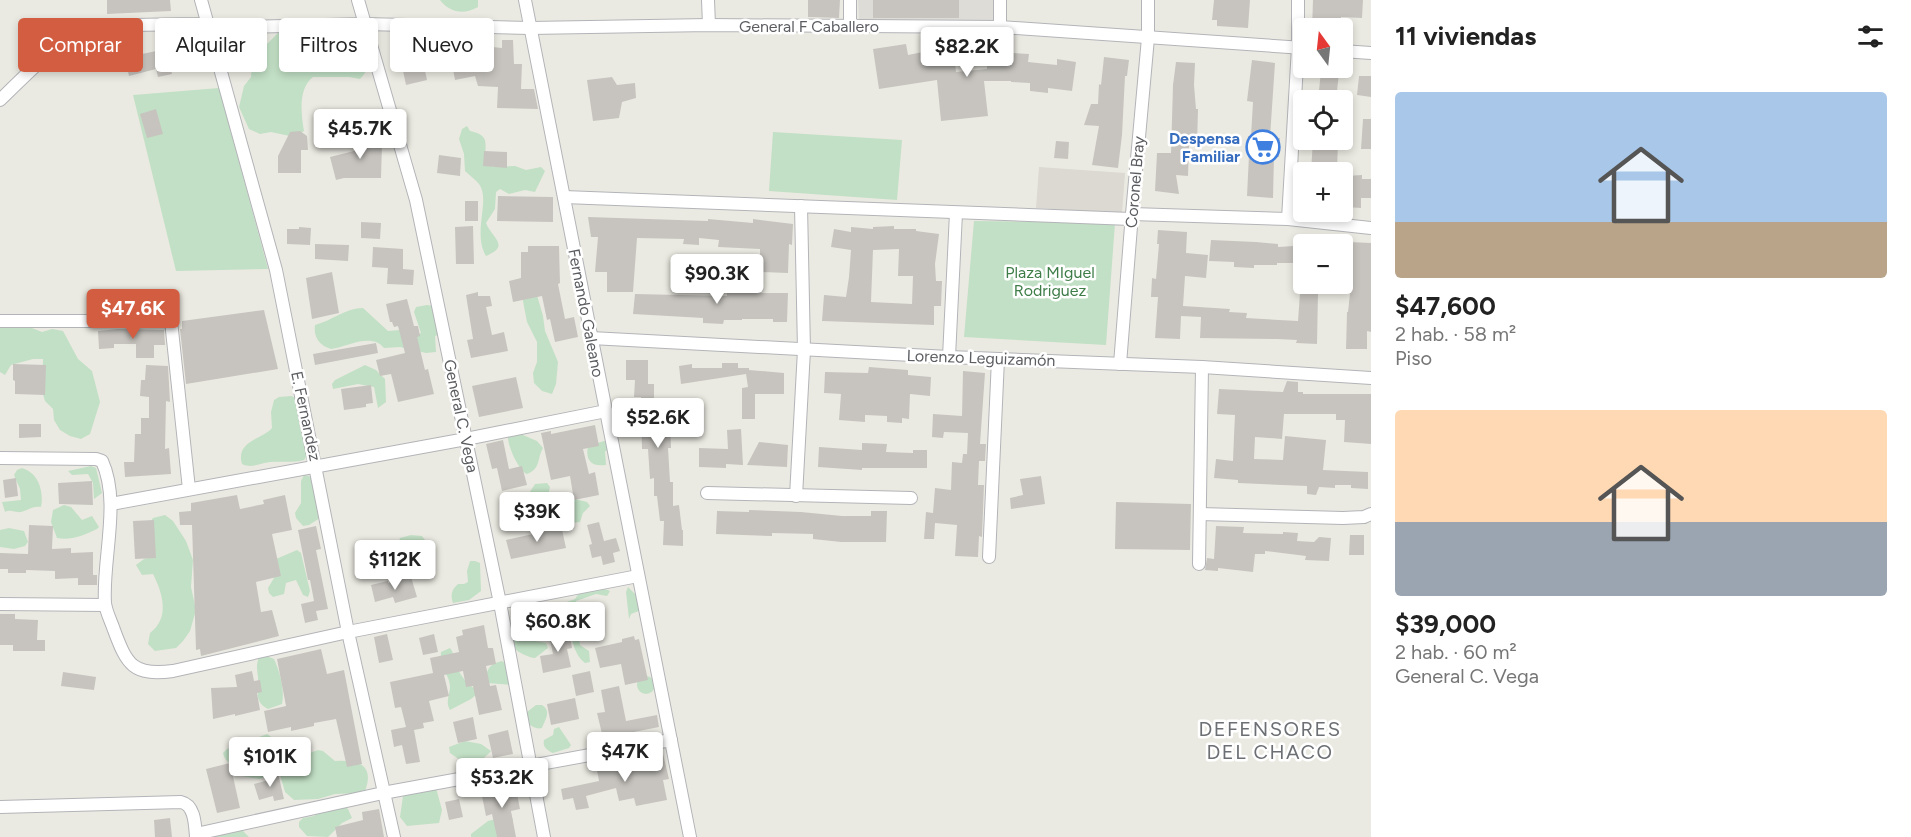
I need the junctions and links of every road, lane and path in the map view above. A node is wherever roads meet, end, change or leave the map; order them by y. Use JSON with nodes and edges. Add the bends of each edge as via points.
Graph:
{"nodes":[{"id":1,"x":201,"y":0,"type":"edge"},
{"id":2,"x":358,"y":0,"type":"edge"},
{"id":3,"x":525,"y":0,"type":"edge"},
{"id":4,"x":708,"y":0,"type":"edge"},
{"id":5,"x":850,"y":0,"type":"edge"},
{"id":6,"x":1000,"y":0,"type":"edge"},
{"id":7,"x":1148,"y":0,"type":"edge"},
{"id":8,"x":1298,"y":0,"type":"edge"},
{"id":9,"x":206,"y":18,"type":"edge"},
{"id":10,"x":363,"y":18,"type":"edge"},
{"id":11,"x":1299,"y":18,"type":"edge"},
{"id":12,"x":378,"y":24,"type":"edge"},
{"id":13,"x":709,"y":25,"type":"junction"},
{"id":14,"x":155,"y":27,"type":"edge"},
{"id":15,"x":850,"y":27,"type":"junction"},
{"id":16,"x":1000,"y":27,"type":"junction"},
{"id":17,"x":530,"y":28,"type":"junction"},
{"id":18,"x":1148,"y":38,"type":"junction"},
{"id":19,"x":1293,"y":47,"type":"edge"},
{"id":20,"x":1353,"y":52,"type":"edge"},
{"id":21,"x":1371,"y":53,"type":"edge"},
{"id":22,"x":378,"y":69,"type":"edge"},
{"id":23,"x":221,"y":72,"type":"edge"},
{"id":24,"x":1298,"y":78,"type":"edge"},
{"id":25,"x":0,"y":100,"type":"edge"},
{"id":26,"x":564,"y":197,"type":"junction"},
{"id":27,"x":801,"y":206,"type":"junction"},
{"id":28,"x":956,"y":213,"type":"junction"},
{"id":29,"x":1131,"y":216,"type":"junction"},
{"id":30,"x":1288,"y":219,"type":"junction"},
{"id":31,"x":1371,"y":228,"type":"edge"},
{"id":32,"x":0,"y":321,"type":"edge"},
{"id":33,"x":591,"y":338,"type":"junction"},
{"id":34,"x":804,"y":350,"type":"junction"},
{"id":35,"x":949,"y":357,"type":"junction"},
{"id":36,"x":998,"y":359,"type":"junction"},
{"id":37,"x":1120,"y":364,"type":"junction"},
{"id":38,"x":1202,"y":367,"type":"junction"},
{"id":39,"x":1371,"y":378,"type":"edge"},
{"id":40,"x":606,"y":411,"type":"junction"},
{"id":41,"x":466,"y":439,"type":"junction"},
{"id":42,"x":0,"y":458,"type":"edge"},
{"id":43,"x":317,"y":467,"type":"junction"},
{"id":44,"x":189,"y":489,"type":"junction"},
{"id":45,"x":707,"y":493,"type":"dead end"},
{"id":46,"x":796,"y":495,"type":"junction"},
{"id":47,"x":911,"y":498,"type":"dead end"},
{"id":48,"x":111,"y":504,"type":"junction"},
{"id":49,"x":1200,"y":514,"type":"junction"},
{"id":50,"x":1371,"y":514,"type":"edge"},
{"id":51,"x":988,"y":557,"type":"dead end"},
{"id":52,"x":1199,"y":564,"type":"dead end"},
{"id":53,"x":638,"y":576,"type":"junction"},
{"id":54,"x":500,"y":603,"type":"junction"},
{"id":55,"x":0,"y":604,"type":"edge"},
{"id":56,"x":105,"y":605,"type":"junction"},
{"id":57,"x":348,"y":632,"type":"junction"},
{"id":58,"x":671,"y":740,"type":"junction"},
{"id":59,"x":530,"y":766,"type":"junction"},
{"id":60,"x":383,"y":793,"type":"junction"},
{"id":61,"x":0,"y":807,"type":"edge"},
{"id":62,"x":196,"y":836,"type":"edge"},
{"id":63,"x":394,"y":837,"type":"edge"},
{"id":64,"x":544,"y":837,"type":"edge"},
{"id":65,"x":690,"y":837,"type":"edge"}],
"edges":[{"from":1,"to":9,"type":"street","name":"E. Fernandez"},
{"from":2,"to":10,"type":"street","name":"General C. Vega"},
{"from":3,"to":17,"type":"street","name":"Fernando Galeano"},
{"from":4,"to":13,"type":"street"},
{"from":5,"to":15,"type":"street"},
{"from":6,"to":16,"type":"street"},
{"from":7,"to":18,"type":"street","name":"Coronel Bray"},
{"from":8,"to":11,"type":"street"},
{"from":12,"to":17,"type":"street","name":"General F Caballero"},
{"from":13,"to":15,"type":"street","name":"General F Caballero"},
{"from":13,"to":17,"type":"street","name":"General F Caballero"},
{"from":14,"to":25,"type":"street","name":"General F Caballero","via":[[106,28],[68,41]]},
{"from":15,"to":16,"type":"street","name":"General F Caballero"},
{"from":16,"to":18,"type":"street","name":"General F Caballero"},
{"from":17,"to":26,"type":"street","name":"Fernando Galeano"},
{"from":18,"to":19,"type":"street","name":"General F Caballero"},
{"from":18,"to":29,"type":"street","name":"Coronel Bray"},
{"from":20,"to":21,"type":"street"},
{"from":22,"to":41,"type":"street","name":"General C. Vega","via":[[416,200]]},
{"from":23,"to":43,"type":"street","name":"E. Fernandez","via":[[276,270]]},
{"from":24,"to":30,"type":"street"},
{"from":26,"to":27,"type":"street"},
{"from":26,"to":33,"type":"street","name":"Fernando Galeano"},
{"from":27,"to":28,"type":"street"},
{"from":27,"to":34,"type":"street"},
{"from":28,"to":29,"type":"street"},
{"from":28,"to":35,"type":"street"},
{"from":29,"to":30,"type":"street"},
{"from":29,"to":37,"type":"street","name":"Coronel Bray"},
{"from":30,"to":31,"type":"street"},
{"from":32,"to":44,"type":"street","via":[[171,321]]},
{"from":33,"to":34,"type":"street","name":"Lorenzo Leguizamón"},
{"from":33,"to":40,"type":"street","name":"Fernando Galeano"},
{"from":34,"to":35,"type":"street","name":"Lorenzo Leguizamón"},
{"from":34,"to":46,"type":"street"},
{"from":35,"to":36,"type":"street","name":"Lorenzo Leguizamón"},
{"from":36,"to":37,"type":"street","name":"Lorenzo Leguizamón"},
{"from":36,"to":51,"type":"street"},
{"from":37,"to":38,"type":"street","name":"Lorenzo Leguizamón"},
{"from":38,"to":39,"type":"street","name":"Lorenzo Leguizamón"},
{"from":38,"to":49,"type":"street"},
{"from":40,"to":41,"type":"street"},
{"from":40,"to":53,"type":"street","name":"Fernando Galeano"},
{"from":41,"to":43,"type":"street"},
{"from":41,"to":54,"type":"street","name":"General C. Vega"},
{"from":42,"to":48,"type":"street","via":[[102,461]]},
{"from":43,"to":44,"type":"street"},
{"from":43,"to":57,"type":"street","name":"E. Fernandez"},
{"from":44,"to":48,"type":"street"},
{"from":45,"to":46,"type":"street"},
{"from":46,"to":47,"type":"street"},
{"from":48,"to":56,"type":"street"},
{"from":49,"to":50,"type":"street","via":[[1343,518]]},
{"from":49,"to":52,"type":"street"},
{"from":53,"to":54,"type":"street"},
{"from":53,"to":58,"type":"street","name":"Fernando Galeano"},
{"from":54,"to":57,"type":"street"},
{"from":54,"to":59,"type":"street","name":"General C. Vega"},
{"from":55,"to":56,"type":"street"},
{"from":56,"to":57,"type":"street","via":[[124,656],[135,667],[153,674]]},
{"from":57,"to":60,"type":"street","name":"E. Fernandez"},
{"from":58,"to":59,"type":"street"},
{"from":58,"to":65,"type":"street","name":"Fernando Galeano"},
{"from":59,"to":60,"type":"street"},
{"from":59,"to":64,"type":"street","name":"General C. Vega"},
{"from":60,"to":62,"type":"street"},
{"from":60,"to":63,"type":"street","name":"E. Fernandez"},
{"from":61,"to":62,"type":"street","via":[[181,802],[191,808]]}]}
